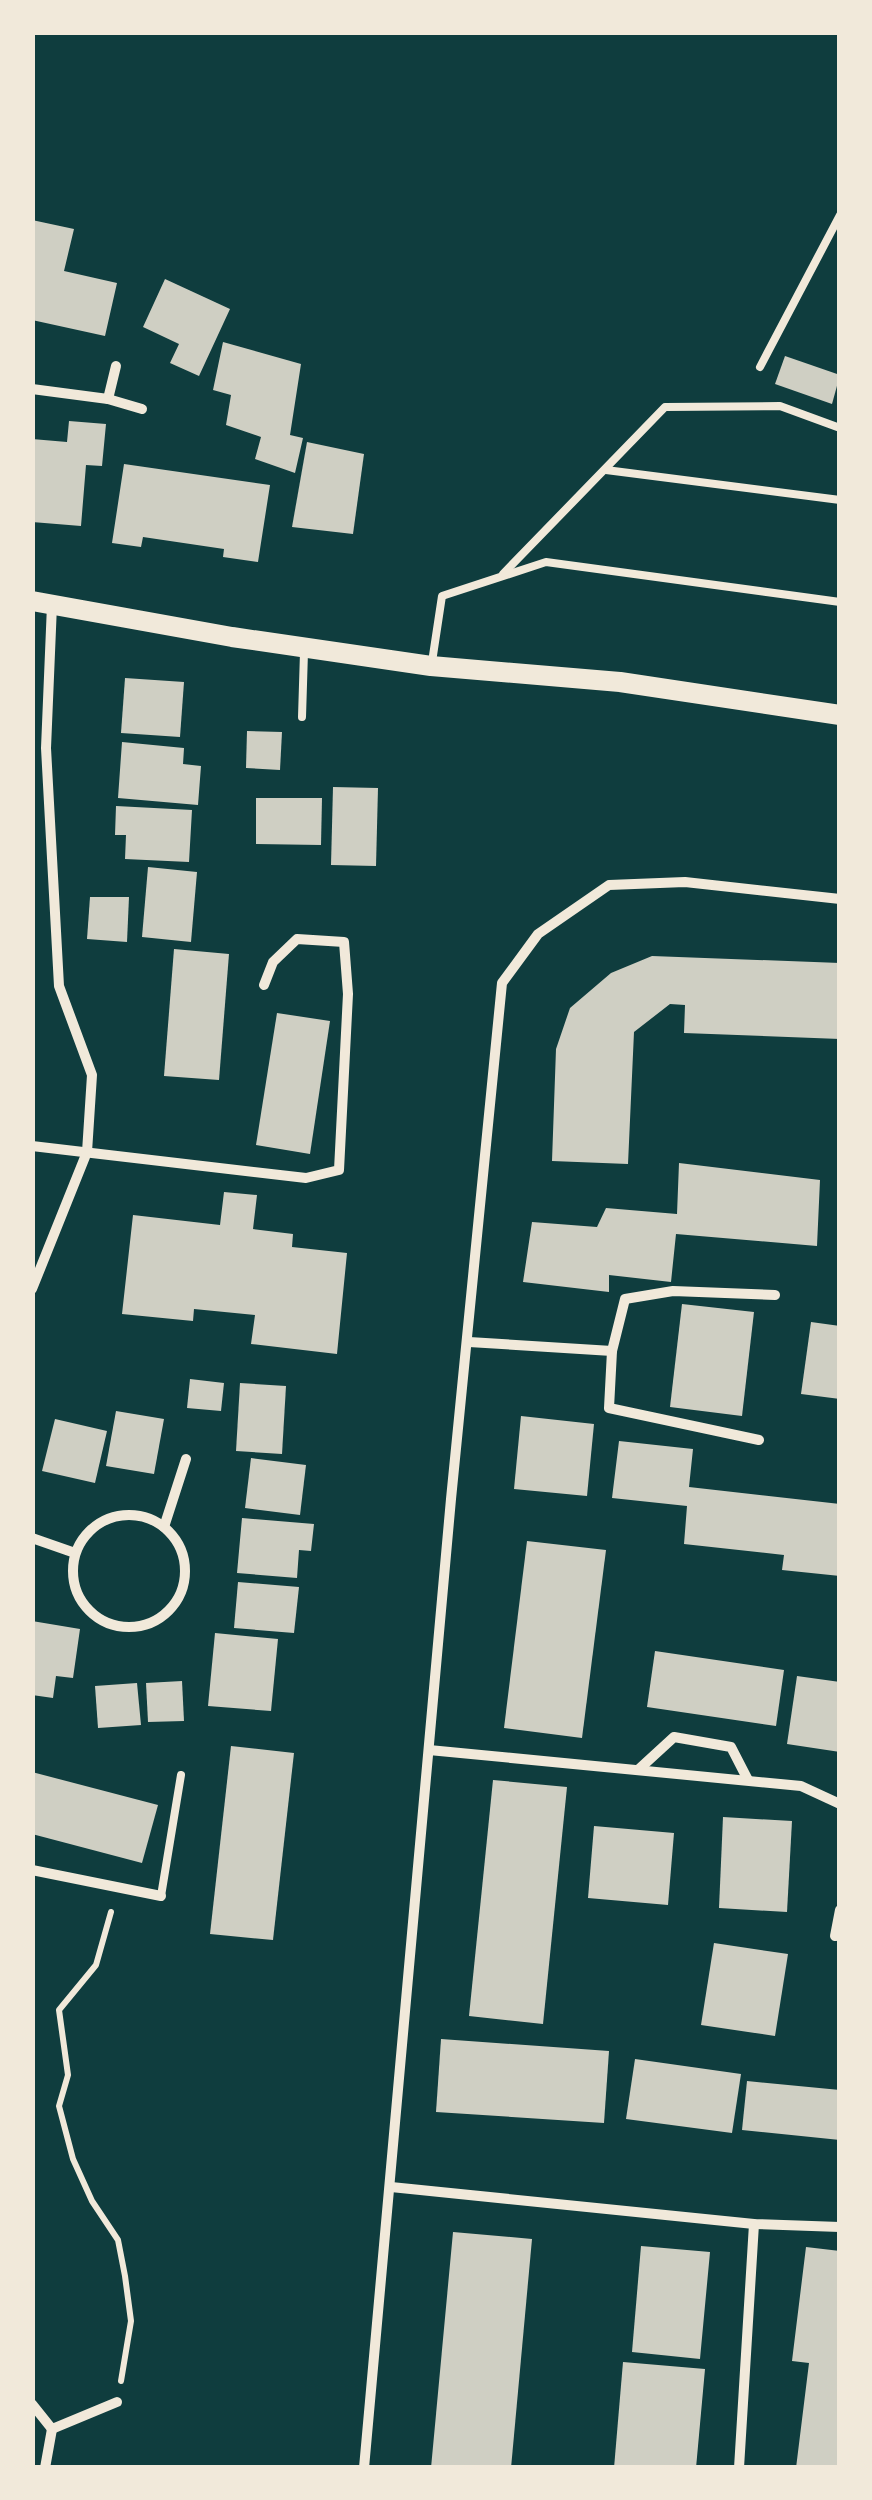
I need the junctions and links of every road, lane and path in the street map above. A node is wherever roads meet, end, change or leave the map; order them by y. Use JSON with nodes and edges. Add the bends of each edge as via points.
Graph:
{"nodes":[{"id":1,"x":840,"y":215,"type":"edge"},
{"id":2,"x":116,"y":366,"type":"dead end"},
{"id":3,"x":760,"y":367,"type":"dead end"},
{"id":4,"x":32,"y":389,"type":"edge"},
{"id":5,"x":108,"y":399,"type":"junction"},
{"id":6,"x":142,"y":408,"type":"dead end"},
{"id":7,"x":840,"y":428,"type":"edge"},
{"id":8,"x":606,"y":470,"type":"junction"},
{"id":9,"x":840,"y":500,"type":"edge"},
{"id":10,"x":500,"y":578,"type":"junction"},
{"id":11,"x":42,"y":602,"type":"edge"},
{"id":12,"x":840,"y":602,"type":"edge"},
{"id":13,"x":304,"y":647,"type":"junction"},
{"id":14,"x":431,"y":666,"type":"junction"},
{"id":15,"x":840,"y":715,"type":"edge"},
{"id":16,"x":302,"y":717,"type":"dead end"},
{"id":17,"x":840,"y":899,"type":"edge"},
{"id":18,"x":264,"y":985,"type":"dead end"},
{"id":19,"x":32,"y":1146,"type":"edge"},
{"id":20,"x":88,"y":1152,"type":"junction"},
{"id":21,"x":32,"y":1289,"type":"edge"},
{"id":22,"x":774,"y":1295,"type":"dead end"},
{"id":23,"x":469,"y":1342,"type":"junction"},
{"id":24,"x":612,"y":1351,"type":"junction"},
{"id":25,"x":759,"y":1440,"type":"dead end"},
{"id":26,"x":186,"y":1458,"type":"dead end"},
{"id":27,"x":164,"y":1527,"type":"junction"},
{"id":28,"x":32,"y":1538,"type":"edge"},
{"id":29,"x":76,"y":1553,"type":"junction"},
{"id":30,"x":429,"y":1750,"type":"junction"},
{"id":31,"x":638,"y":1770,"type":"junction"},
{"id":32,"x":181,"y":1776,"type":"dead end"},
{"id":33,"x":748,"y":1780,"type":"junction"},
{"id":34,"x":840,"y":1804,"type":"edge"},
{"id":35,"x":32,"y":1870,"type":"edge"},
{"id":36,"x":116,"y":1887,"type":"junction"},
{"id":37,"x":161,"y":1896,"type":"joint"},
{"id":38,"x":840,"y":1910,"type":"edge"},
{"id":39,"x":835,"y":1936,"type":"dead end"},
{"id":40,"x":391,"y":2187,"type":"junction"},
{"id":41,"x":754,"y":2224,"type":"junction"},
{"id":42,"x":840,"y":2227,"type":"edge"},
{"id":43,"x":117,"y":2402,"type":"joint"},
{"id":44,"x":32,"y":2404,"type":"edge"},
{"id":45,"x":52,"y":2430,"type":"junction"},
{"id":46,"x":45,"y":2468,"type":"edge"},
{"id":47,"x":364,"y":2468,"type":"edge"},
{"id":48,"x":739,"y":2468,"type":"edge"}],
"edges":[{"from":1,"to":3,"type":"lane"},
{"from":2,"to":5,"type":"street"},
{"from":4,"to":5,"type":"street"},
{"from":5,"to":6,"type":"street"},
{"from":7,"to":8,"type":"lane","via":[[780,406],[665,407]]},
{"from":8,"to":9,"type":"lane"},
{"from":8,"to":10,"type":"lane"},
{"from":10,"to":12,"type":"lane","via":[[546,562]]},
{"from":10,"to":14,"type":"lane","via":[[442,596]]},
{"from":11,"to":13,"type":"main road"},
{"from":11,"to":20,"type":"street","via":[[59,986],[92,1075]]},
{"from":13,"to":14,"type":"main road"},
{"from":13,"to":16,"type":"lane"},
{"from":14,"to":15,"type":"main road","via":[[620,682]]},
{"from":17,"to":23,"type":"street","via":[[685,882],[609,885],[538,934],[502,983]]},
{"from":18,"to":20,"type":"street","via":[[274,962],[297,939],[344,942],[348,994],[339,1170],[306,1178]]},
{"from":19,"to":20,"type":"street"},
{"from":20,"to":21,"type":"street"},
{"from":22,"to":24,"type":"street","via":[[673,1291],[625,1298]]},
{"from":23,"to":24,"type":"street"},
{"from":23,"to":30,"type":"street"},
{"from":24,"to":25,"type":"street","via":[[608,1408]]},
{"from":26,"to":27,"type":"street"},
{"from":27,"to":29,"type":"street","via":[[131,1515],[113,1517],[84,1537]]},
{"from":27,"to":29,"type":"street","via":[[176,1541],[185,1575],[171,1608],[138,1626],[100,1620],[86,1607],[76,1591]]},
{"from":28,"to":29,"type":"street"},
{"from":30,"to":31,"type":"street"},
{"from":30,"to":40,"type":"street"},
{"from":31,"to":33,"type":"street"},
{"from":31,"to":33,"type":"street","via":[[674,1736],[731,1747]]},
{"from":32,"to":37,"type":"lane"},
{"from":33,"to":34,"type":"street","via":[[800,1786]]},
{"from":35,"to":36,"type":"street"},
{"from":36,"to":37,"type":"street"},
{"from":36,"to":43,"type":"path","via":[[96,1965],[59,2010],[68,2075],[60,2106],[92,2201],[118,2240],[125,2276],[131,2322]]},
{"from":38,"to":39,"type":"street"},
{"from":40,"to":41,"type":"street"},
{"from":40,"to":47,"type":"street"},
{"from":41,"to":42,"type":"street"},
{"from":41,"to":48,"type":"street"},
{"from":43,"to":45,"type":"street"},
{"from":44,"to":45,"type":"street"},
{"from":45,"to":46,"type":"street"}]}
